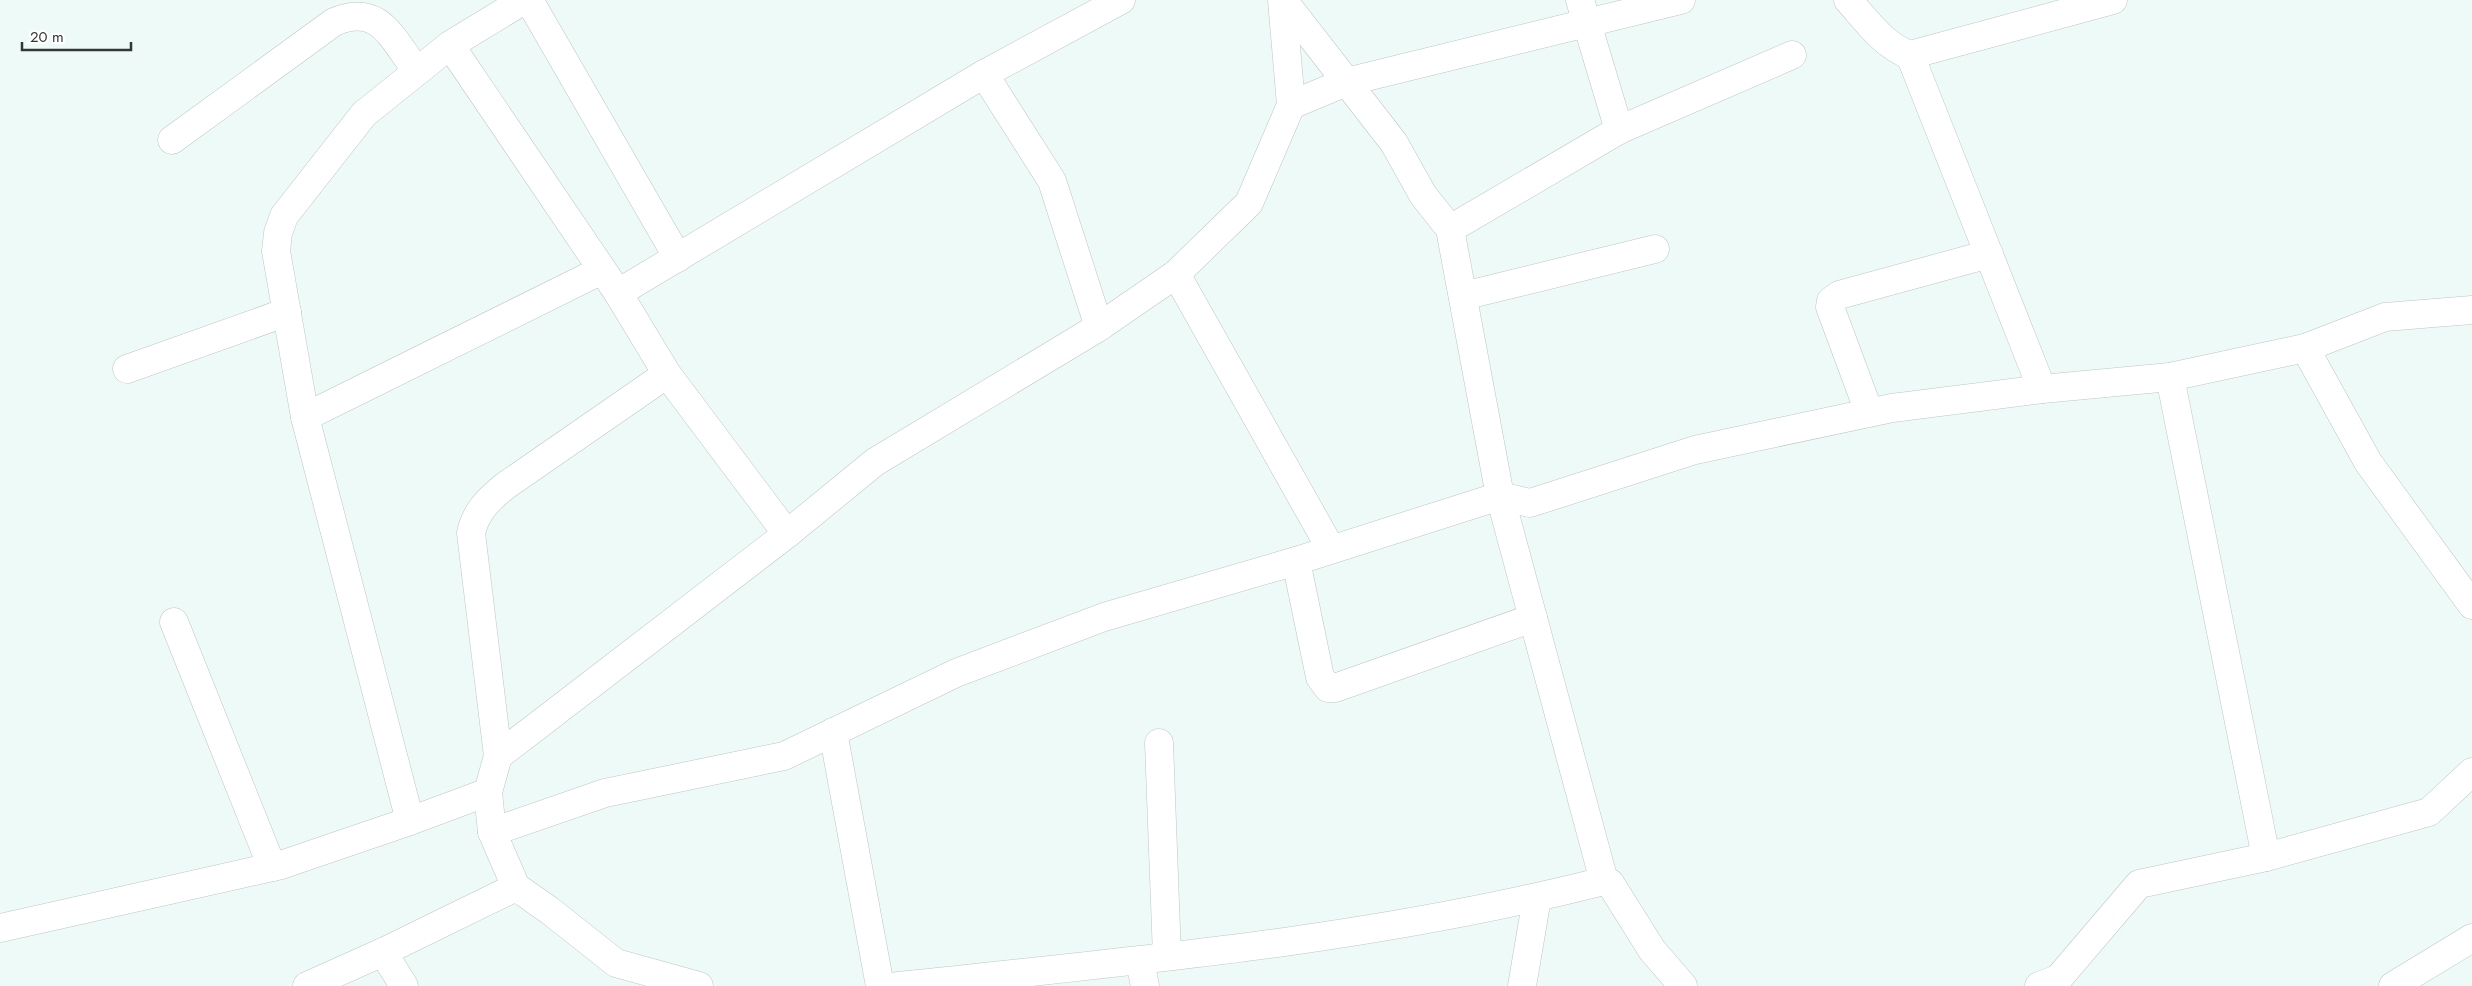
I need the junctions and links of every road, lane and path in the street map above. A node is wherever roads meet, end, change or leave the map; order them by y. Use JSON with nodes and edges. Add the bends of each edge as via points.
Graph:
{"nodes":[{"id":1,"x":524,"y":0,"type":"edge"},
{"id":2,"x":529,"y":0,"type":"edge"},
{"id":3,"x":1121,"y":0,"type":"edge"},
{"id":4,"x":1283,"y":0,"type":"edge"},
{"id":5,"x":1681,"y":0,"type":"edge"},
{"id":6,"x":1848,"y":0,"type":"edge"},
{"id":7,"x":2113,"y":0,"type":"edge"},
{"id":8,"x":1584,"y":12,"type":"edge"},
{"id":9,"x":450,"y":45,"type":"junction"},
{"id":10,"x":1792,"y":55,"type":"dead end"},
{"id":11,"x":1910,"y":55,"type":"junction"},
{"id":12,"x":417,"y":71,"type":"junction"},
{"id":13,"x":984,"y":74,"type":"junction"},
{"id":14,"x":1346,"y":82,"type":"junction"},
{"id":15,"x":1291,"y":105,"type":"junction"},
{"id":16,"x":1619,"y":130,"type":"junction"},
{"id":17,"x":172,"y":140,"type":"dead end"},
{"id":18,"x":1450,"y":230,"type":"junction"},
{"id":19,"x":1655,"y":248,"type":"dead end"},
{"id":20,"x":1989,"y":254,"type":"junction"},
{"id":21,"x":678,"y":258,"type":"junction"},
{"id":22,"x":602,"y":270,"type":"junction"},
{"id":23,"x":1176,"y":274,"type":"junction"},
{"id":24,"x":618,"y":293,"type":"junction"},
{"id":25,"x":1463,"y":296,"type":"junction"},
{"id":26,"x":2472,"y":310,"type":"edge"},
{"id":27,"x":287,"y":312,"type":"junction"},
{"id":28,"x":1099,"y":327,"type":"junction"},
{"id":29,"x":2305,"y":348,"type":"junction"},
{"id":30,"x":127,"y":369,"type":"dead end"},
{"id":31,"x":667,"y":374,"type":"junction"},
{"id":32,"x":2170,"y":377,"type":"junction"},
{"id":33,"x":2042,"y":389,"type":"junction"},
{"id":34,"x":1869,"y":412,"type":"junction"},
{"id":35,"x":305,"y":417,"type":"junction"},
{"id":36,"x":1500,"y":496,"type":"junction"},
{"id":37,"x":787,"y":534,"type":"junction"},
{"id":38,"x":1332,"y":549,"type":"junction"},
{"id":39,"x":1296,"y":561,"type":"junction"},
{"id":40,"x":2472,"y":605,"type":"edge"},
{"id":41,"x":1533,"y":618,"type":"junction"},
{"id":42,"x":174,"y":622,"type":"dead end"},
{"id":43,"x":834,"y":732,"type":"junction"},
{"id":44,"x":1159,"y":743,"type":"dead end"},
{"id":45,"x":498,"y":756,"type":"junction"},
{"id":46,"x":2472,"y":772,"type":"edge"},
{"id":47,"x":488,"y":792,"type":"junction"},
{"id":48,"x":410,"y":821,"type":"junction"},
{"id":49,"x":492,"y":832,"type":"junction"},
{"id":50,"x":2266,"y":857,"type":"junction"},
{"id":51,"x":272,"y":867,"type":"junction"},
{"id":52,"x":1604,"y":881,"type":"junction"},
{"id":53,"x":516,"y":887,"type":"junction"},
{"id":54,"x":1537,"y":898,"type":"junction"},
{"id":55,"x":0,"y":928,"type":"edge"},
{"id":56,"x":2472,"y":938,"type":"edge"},
{"id":57,"x":383,"y":952,"type":"junction"},
{"id":58,"x":1167,"y":956,"type":"junction"},
{"id":59,"x":1143,"y":973,"type":"edge"},
{"id":60,"x":2052,"y":984,"type":"edge"},
{"id":61,"x":306,"y":986,"type":"edge"},
{"id":62,"x":404,"y":986,"type":"edge"},
{"id":63,"x":699,"y":986,"type":"edge"},
{"id":64,"x":880,"y":986,"type":"edge"},
{"id":65,"x":898,"y":986,"type":"edge"},
{"id":66,"x":1522,"y":986,"type":"edge"},
{"id":67,"x":1683,"y":986,"type":"edge"},
{"id":68,"x":2393,"y":986,"type":"edge"}],
"edges":[{"from":1,"to":9,"type":"street"},
{"from":2,"to":21,"type":"street"},
{"from":3,"to":13,"type":"street"},
{"from":4,"to":14,"type":"street"},
{"from":4,"to":15,"type":"street"},
{"from":5,"to":8,"type":"street"},
{"from":6,"to":11,"type":"street","via":[[1890,44]]},
{"from":7,"to":11,"type":"street"},
{"from":8,"to":14,"type":"street"},
{"from":8,"to":16,"type":"street"},
{"from":9,"to":12,"type":"street"},
{"from":9,"to":22,"type":"street"},
{"from":10,"to":16,"type":"street"},
{"from":11,"to":20,"type":"street"},
{"from":12,"to":17,"type":"street","via":[[379,21],[350,15],[334,22]]},
{"from":12,"to":27,"type":"street","via":[[364,114],[284,216],[276,251]]},
{"from":13,"to":21,"type":"street"},
{"from":13,"to":28,"type":"street","via":[[1052,181]]},
{"from":14,"to":15,"type":"street"},
{"from":14,"to":18,"type":"street","via":[[1394,143],[1423,195]]},
{"from":15,"to":23,"type":"street","via":[[1249,203]]},
{"from":16,"to":18,"type":"street"},
{"from":18,"to":25,"type":"street"},
{"from":19,"to":25,"type":"street"},
{"from":20,"to":33,"type":"street"},
{"from":20,"to":34,"type":"street","via":[[1839,295],[1831,301],[1830,307]]},
{"from":21,"to":24,"type":"street"},
{"from":22,"to":24,"type":"street"},
{"from":22,"to":35,"type":"street"},
{"from":23,"to":28,"type":"street"},
{"from":23,"to":38,"type":"street"},
{"from":24,"to":31,"type":"street"},
{"from":25,"to":36,"type":"street"},
{"from":26,"to":29,"type":"street","via":[[2385,317]]},
{"from":27,"to":30,"type":"street"},
{"from":27,"to":35,"type":"street"},
{"from":28,"to":37,"type":"street","via":[[875,462]]},
{"from":29,"to":32,"type":"street"},
{"from":29,"to":40,"type":"street","via":[[2368,462]]},
{"from":31,"to":37,"type":"street"},
{"from":31,"to":45,"type":"street","via":[[505,486],[475,517],[471,533]]},
{"from":32,"to":33,"type":"street"},
{"from":32,"to":50,"type":"street"},
{"from":33,"to":34,"type":"street"},
{"from":34,"to":36,"type":"street","via":[[1695,450],[1530,503]]},
{"from":35,"to":48,"type":"street"},
{"from":36,"to":38,"type":"street"},
{"from":36,"to":41,"type":"street"},
{"from":37,"to":45,"type":"street"},
{"from":38,"to":39,"type":"street"},
{"from":39,"to":41,"type":"street","via":[[1320,677],[1328,688]]},
{"from":39,"to":43,"type":"street","via":[[1104,617],[956,672]]},
{"from":41,"to":52,"type":"street"},
{"from":42,"to":51,"type":"street"},
{"from":43,"to":49,"type":"street","via":[[784,756],[605,793]]},
{"from":43,"to":64,"type":"street"},
{"from":44,"to":58,"type":"street"},
{"from":45,"to":47,"type":"street"},
{"from":46,"to":50,"type":"street","via":[[2429,812]]},
{"from":47,"to":48,"type":"street"},
{"from":47,"to":49,"type":"street"},
{"from":48,"to":51,"type":"street"},
{"from":49,"to":53,"type":"street"},
{"from":50,"to":60,"type":"street","via":[[2140,884]]},
{"from":51,"to":55,"type":"street"},
{"from":52,"to":54,"type":"street"},
{"from":52,"to":67,"type":"street","via":[[1610,883],[1652,950]]},
{"from":53,"to":57,"type":"street"},
{"from":53,"to":63,"type":"street","via":[[616,963]]},
{"from":54,"to":58,"type":"street","via":[[1334,936]]},
{"from":54,"to":66,"type":"street"},
{"from":56,"to":68,"type":"street"},
{"from":57,"to":61,"type":"street"},
{"from":57,"to":62,"type":"street"},
{"from":58,"to":59,"type":"street"},
{"from":59,"to":65,"type":"street"}]}
